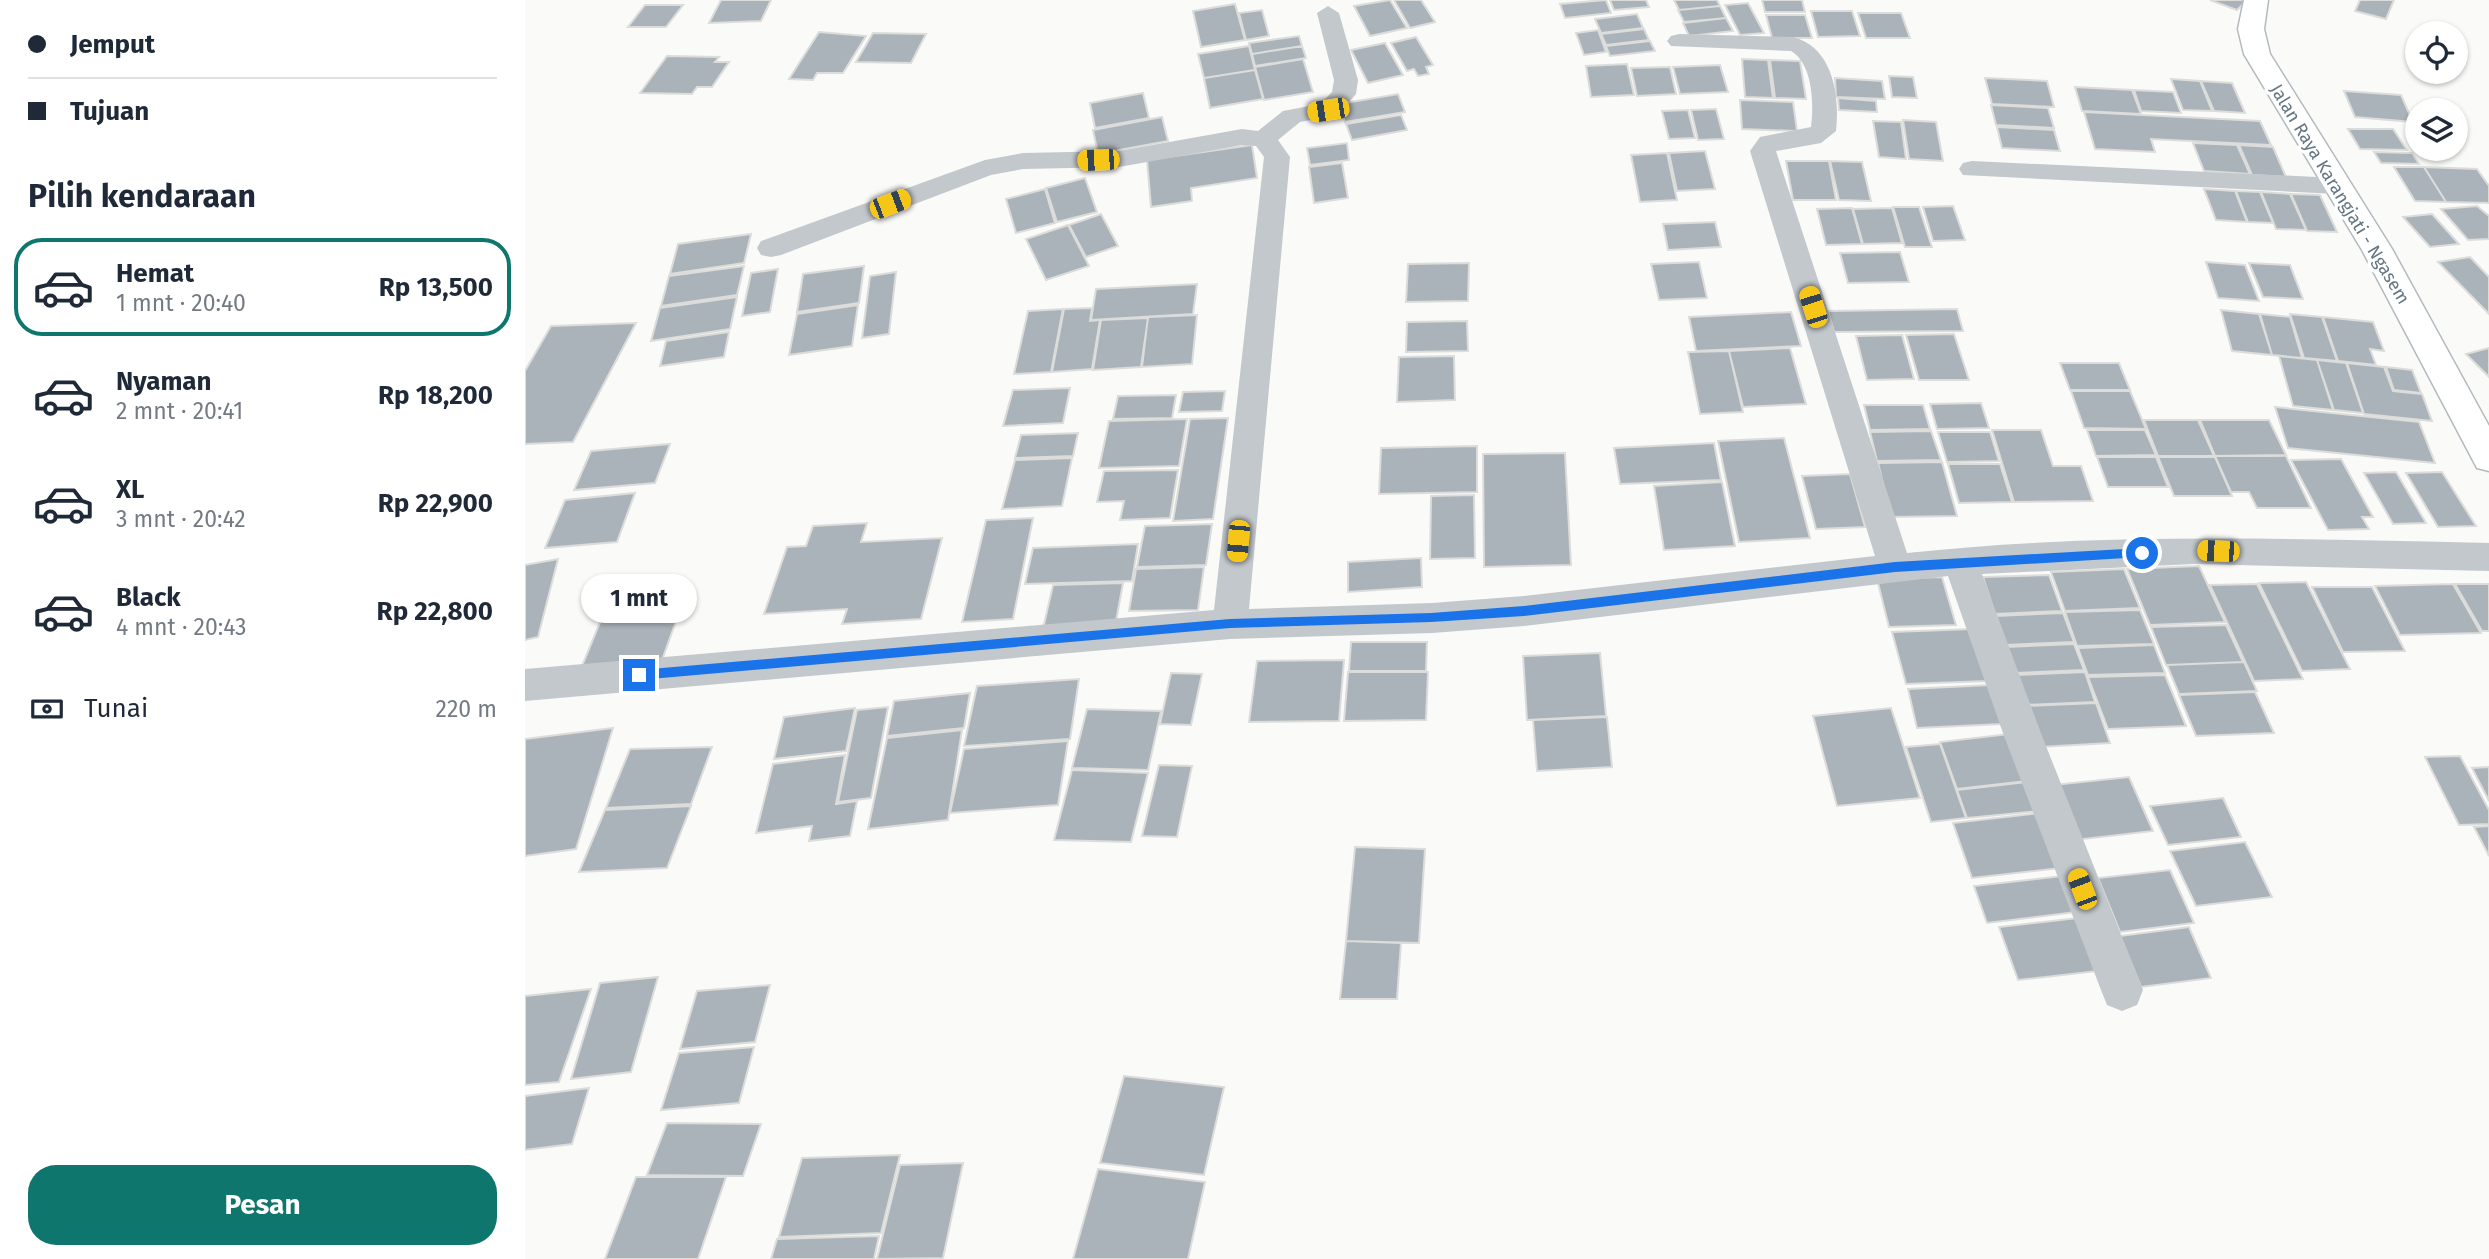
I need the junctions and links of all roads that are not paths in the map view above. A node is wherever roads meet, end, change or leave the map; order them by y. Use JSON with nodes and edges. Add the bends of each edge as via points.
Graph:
{"nodes":[{"id":1,"x":2256,"y":0,"type":"edge"},
{"id":2,"x":1328,"y":12,"type":"dead end"},
{"id":3,"x":1679,"y":41,"type":"dead end"},
{"id":4,"x":1264,"y":139,"type":"junction"},
{"id":5,"x":1972,"y":169,"type":"dead end"},
{"id":6,"x":2337,"y":187,"type":"junction"},
{"id":7,"x":771,"y":248,"type":"dead end"},
{"id":8,"x":2489,"y":458,"type":"edge"},
{"id":9,"x":2489,"y":557,"type":"edge"},
{"id":10,"x":1960,"y":561,"type":"junction"},
{"id":11,"x":1895,"y":567,"type":"junction"},
{"id":12,"x":1230,"y":624,"type":"junction"},
{"id":13,"x":527,"y":691,"type":"edge"},
{"id":14,"x":2122,"y":990,"type":"dead end"}],
"edges":[{"from":1,"to":6,"type":"main road","name":"Jalan Raya Karangjati - Ngasem","via":[[2251,29],[2257,54]]},
{"from":2,"to":4,"type":"street","via":[[1346,79],[1344,94],[1328,110],[1292,116]]},
{"from":3,"to":11,"type":"street","via":[[1782,43],[1797,45],[1811,57],[1825,102],[1823,131],[1769,143],[1763,151]]},
{"from":4,"to":7,"type":"street","via":[[1242,137],[1119,159],[1023,161],[985,168]]},
{"from":4,"to":12,"type":"street","via":[[1277,157]]},
{"from":5,"to":6,"type":"street"},
{"from":6,"to":8,"type":"main road","name":"Jalan Raya Karangjati - Ngasem","via":[[2377,249]]},
{"from":9,"to":10,"type":"street","via":[[2195,550]]},
{"from":10,"to":11,"type":"street"},
{"from":10,"to":14,"type":"street"},
{"from":11,"to":12,"type":"street","via":[[1524,611]]},
{"from":12,"to":13,"type":"street"}]}
